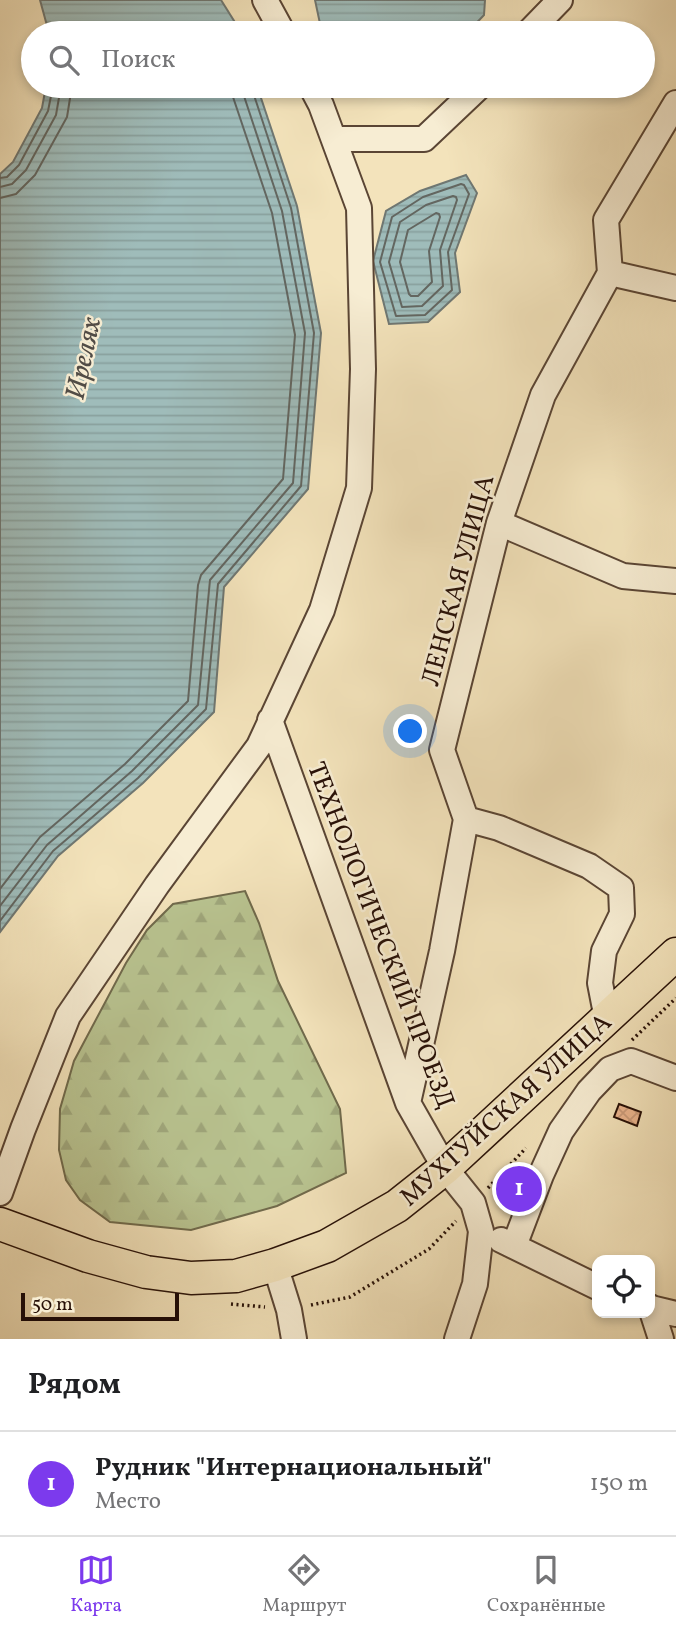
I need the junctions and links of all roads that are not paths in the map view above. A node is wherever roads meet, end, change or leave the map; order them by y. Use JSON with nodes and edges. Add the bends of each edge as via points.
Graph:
{"nodes":[{"id":1,"x":265,"y":0,"type":"edge"},
{"id":2,"x":560,"y":0,"type":"edge"},
{"id":3,"x":276,"y":21,"type":"edge"},
{"id":4,"x":540,"y":21,"type":"edge"},
{"id":5,"x":317,"y":98,"type":"edge"},
{"id":6,"x":467,"y":98,"type":"edge"},
{"id":7,"x":676,"y":103,"type":"edge"},
{"id":8,"x":334,"y":139,"type":"junction"},
{"id":9,"x":610,"y":274,"type":"junction"},
{"id":10,"x":676,"y":288,"type":"edge"},
{"id":11,"x":499,"y":523,"type":"junction"},
{"id":12,"x":676,"y":581,"type":"edge"},
{"id":13,"x":271,"y":720,"type":"junction"},
{"id":14,"x":466,"y":819,"type":"junction"},
{"id":15,"x":676,"y":954,"type":"edge"},
{"id":16,"x":607,"y":1019,"type":"junction"},
{"id":17,"x":676,"y":1078,"type":"edge"},
{"id":18,"x":408,"y":1103,"type":"junction"},
{"id":19,"x":445,"y":1168,"type":"junction"},
{"id":20,"x":0,"y":1193,"type":"edge"},
{"id":21,"x":0,"y":1224,"type":"edge"},
{"id":22,"x":481,"y":1231,"type":"junction"},
{"id":23,"x":514,"y":1246,"type":"junction"},
{"id":24,"x":275,"y":1265,"type":"junction"},
{"id":25,"x":592,"y":1285,"type":"edge"},
{"id":26,"x":655,"y":1308,"type":"edge"},
{"id":27,"x":676,"y":1314,"type":"edge"},
{"id":28,"x":654,"y":1318,"type":"edge"},
{"id":29,"x":294,"y":1339,"type":"edge"},
{"id":30,"x":457,"y":1339,"type":"edge"},
{"id":31,"x":661,"y":1339,"type":"edge"}],
"edges":[{"from":1,"to":3,"type":"street"},
{"from":2,"to":4,"type":"street"},
{"from":5,"to":8,"type":"street"},
{"from":6,"to":8,"type":"street","via":[[424,139]]},
{"from":7,"to":9,"type":"street","via":[[606,220]]},
{"from":8,"to":13,"type":"street","via":[[359,208],[363,369],[359,488],[322,610]]},
{"from":9,"to":10,"type":"street"},
{"from":9,"to":11,"type":"street","name":"ЛЕНСКАЯ УЛИЦА","via":[[543,395]]},
{"from":11,"to":12,"type":"street","via":[[623,576]]},
{"from":11,"to":14,"type":"street","name":"ЛЕНСКАЯ УЛИЦА","via":[[442,750]]},
{"from":13,"to":18,"type":"street","name":"ТЕХНОЛОГИЧЕСКИЙ ПРОЕЗД"},
{"from":13,"to":20,"type":"street","via":[[259,746],[68,1016]]},
{"from":14,"to":16,"type":"street","via":[[589,866],[621,888],[621,914],[604,951],[600,984]]},
{"from":14,"to":18,"type":"street","name":"ЛЕНСКАЯ УЛИЦА"},
{"from":15,"to":16,"type":"main road","name":"МУХТУЙСКАЯ УЛИЦА"},
{"from":16,"to":19,"type":"main road","name":"МУХТУЙСКАЯ УЛИЦА"},
{"from":17,"to":23,"type":"street","via":[[631,1061],[610,1069],[561,1131]]},
{"from":18,"to":19,"type":"street","name":"ТЕХНОЛОГИЧЕСКИЙ ПРОЕЗД"},
{"from":19,"to":22,"type":"street","name":"ТЕХНОЛОГИЧЕСКИЙ ПРОЕЗД","via":[[473,1203]]},
{"from":19,"to":24,"type":"main road","name":"МУХТУЙСКАЯ УЛИЦА","via":[[397,1206],[327,1246]]},
{"from":21,"to":24,"type":"main road","name":"МУХТУЙСКАЯ УЛИЦА","via":[[146,1272],[191,1278],[236,1276]]},
{"from":22,"to":23,"type":"street"},
{"from":22,"to":30,"type":"street","via":[[475,1284]]},
{"from":23,"to":25,"type":"street"},
{"from":24,"to":29,"type":"street"},
{"from":26,"to":27,"type":"street"},
{"from":28,"to":31,"type":"street"}]}
